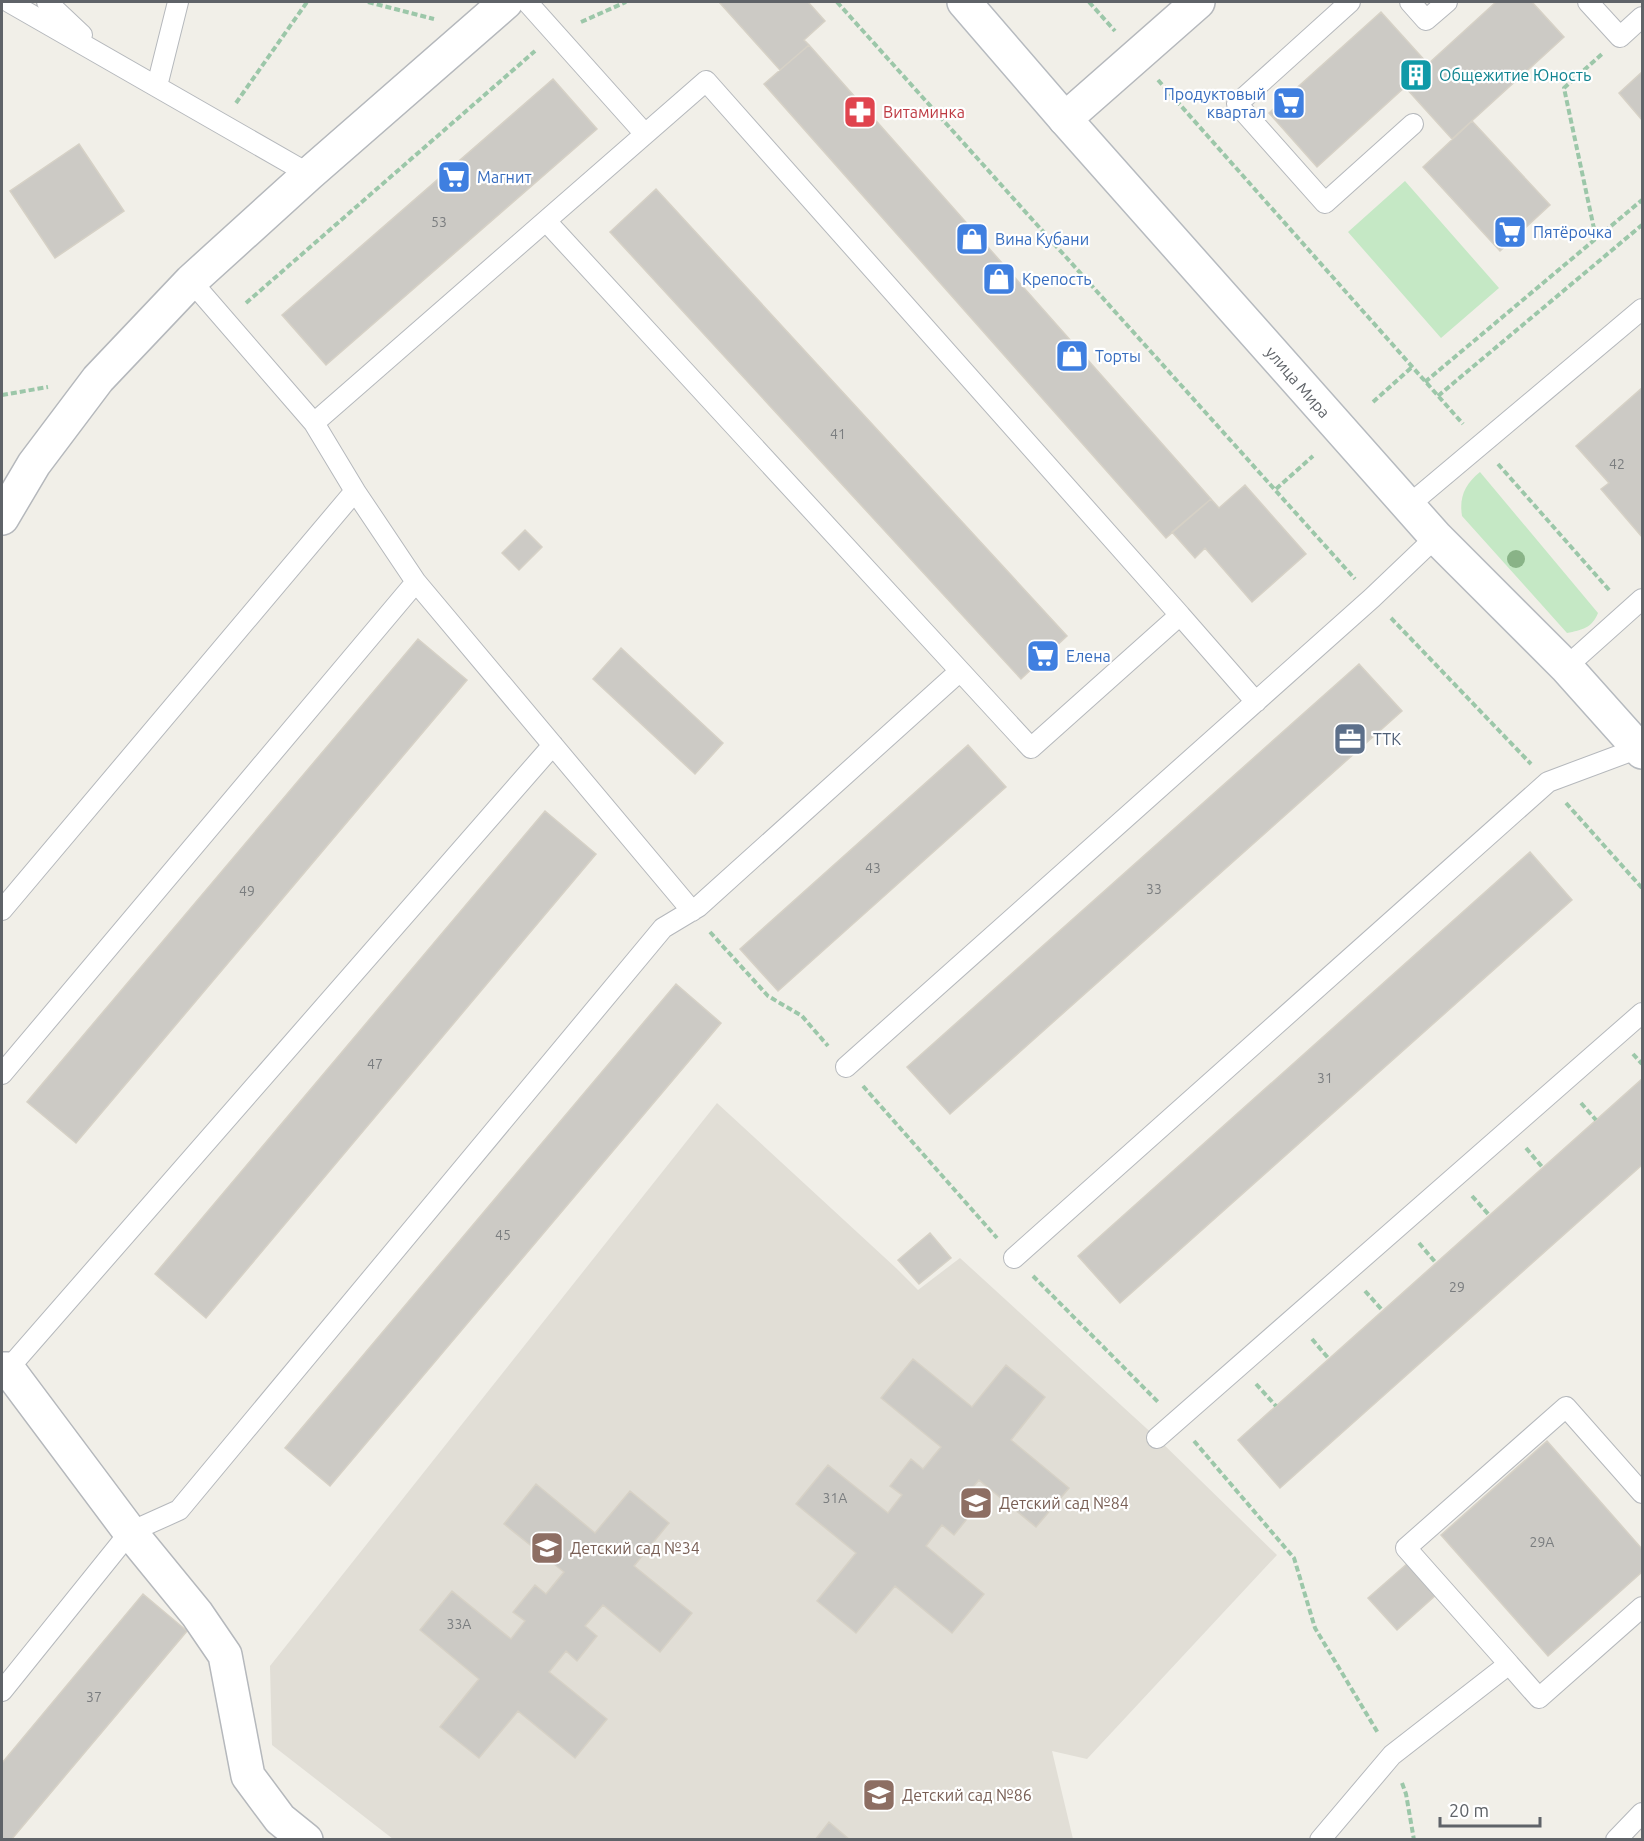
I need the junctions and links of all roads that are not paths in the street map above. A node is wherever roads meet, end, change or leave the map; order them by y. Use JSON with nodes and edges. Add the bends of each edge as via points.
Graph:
{"nodes":[{"id":1,"x":9,"y":2,"type":"edge"},
{"id":2,"x":47,"y":2,"type":"edge"},
{"id":3,"x":178,"y":2,"type":"edge"},
{"id":4,"x":506,"y":2,"type":"edge"},
{"id":5,"x":527,"y":2,"type":"edge"},
{"id":6,"x":964,"y":2,"type":"edge"},
{"id":7,"x":1198,"y":2,"type":"edge"},
{"id":8,"x":1350,"y":2,"type":"edge"},
{"id":9,"x":1410,"y":2,"type":"edge"},
{"id":10,"x":1447,"y":2,"type":"edge"},
{"id":11,"x":1588,"y":2,"type":"edge"},
{"id":12,"x":1642,"y":17,"type":"edge"},
{"id":13,"x":104,"y":56,"type":"junction"},
{"id":14,"x":157,"y":86,"type":"junction"},
{"id":15,"x":1065,"y":119,"type":"junction"},
{"id":16,"x":1413,"y":124,"type":"dead end"},
{"id":17,"x":645,"y":134,"type":"junction"},
{"id":18,"x":309,"y":174,"type":"junction"},
{"id":19,"x":546,"y":220,"type":"junction"},
{"id":20,"x":191,"y":281,"type":"junction"},
{"id":21,"x":1642,"y":309,"type":"edge"},
{"id":22,"x":314,"y":423,"type":"junction"},
{"id":23,"x":354,"y":491,"type":"junction"},
{"id":24,"x":1408,"y":506,"type":"junction"},
{"id":25,"x":2,"y":518,"type":"edge"},
{"id":26,"x":1436,"y":537,"type":"junction"},
{"id":27,"x":416,"y":582,"type":"junction"},
{"id":28,"x":1635,"y":605,"type":"edge"},
{"id":29,"x":1180,"y":615,"type":"junction"},
{"id":30,"x":1566,"y":667,"type":"junction"},
{"id":31,"x":960,"y":671,"type":"junction"},
{"id":32,"x":1256,"y":702,"type":"junction"},
{"id":33,"x":553,"y":745,"type":"junction"},
{"id":34,"x":1641,"y":750,"type":"edge"},
{"id":35,"x":2,"y":910,"type":"edge"},
{"id":36,"x":692,"y":911,"type":"junction"},
{"id":37,"x":1642,"y":1013,"type":"edge"},
{"id":38,"x":846,"y":1067,"type":"road end"},
{"id":39,"x":2,"y":1074,"type":"edge"},
{"id":40,"x":1014,"y":1258,"type":"road end"},
{"id":41,"x":5,"y":1369,"type":"edge"},
{"id":42,"x":1157,"y":1438,"type":"dead end"},
{"id":43,"x":1642,"y":1493,"type":"edge"},
{"id":44,"x":130,"y":1532,"type":"junction"},
{"id":45,"x":1642,"y":1606,"type":"edge"},
{"id":46,"x":1509,"y":1664,"type":"junction"},
{"id":47,"x":2,"y":1691,"type":"edge"},
{"id":48,"x":1642,"y":1813,"type":"edge"},
{"id":49,"x":306,"y":1839,"type":"edge"},
{"id":50,"x":1320,"y":1839,"type":"edge"},
{"id":51,"x":1616,"y":1839,"type":"edge"}],
"edges":[{"from":1,"to":13,"type":"lane"},
{"from":2,"to":13,"type":"lane"},
{"from":3,"to":14,"type":"lane"},
{"from":4,"to":18,"type":"street"},
{"from":5,"to":17,"type":"lane"},
{"from":6,"to":15,"type":"street","name":"улица Мира"},
{"from":7,"to":15,"type":"street"},
{"from":8,"to":16,"type":"lane","via":[[1237,104],[1325,203]]},
{"from":9,"to":10,"type":"lane","via":[[1426,20]]},
{"from":11,"to":12,"type":"lane","via":[[1620,37]]},
{"from":13,"to":14,"type":"lane"},
{"from":14,"to":18,"type":"lane"},
{"from":15,"to":24,"type":"street","name":"улица Мира"},
{"from":17,"to":19,"type":"lane"},
{"from":17,"to":29,"type":"lane","via":[[706,81]]},
{"from":18,"to":20,"type":"street"},
{"from":19,"to":22,"type":"lane"},
{"from":19,"to":31,"type":"lane"},
{"from":20,"to":22,"type":"lane"},
{"from":20,"to":25,"type":"street","via":[[98,379],[34,464]]},
{"from":21,"to":24,"type":"lane"},
{"from":22,"to":23,"type":"lane"},
{"from":23,"to":27,"type":"lane"},
{"from":23,"to":35,"type":"lane"},
{"from":24,"to":26,"type":"street","name":"улица Мира"},
{"from":26,"to":30,"type":"street","name":"улица Мира"},
{"from":26,"to":32,"type":"lane"},
{"from":27,"to":33,"type":"lane"},
{"from":27,"to":39,"type":"lane"},
{"from":28,"to":30,"type":"lane"},
{"from":29,"to":31,"type":"lane","via":[[1031,748]]},
{"from":29,"to":32,"type":"lane"},
{"from":30,"to":34,"type":"street","name":"улица Мира"},
{"from":31,"to":36,"type":"lane"},
{"from":32,"to":38,"type":"lane"},
{"from":33,"to":36,"type":"lane"},
{"from":33,"to":41,"type":"lane"},
{"from":34,"to":40,"type":"lane","via":[[1548,782]]},
{"from":36,"to":44,"type":"lane","via":[[663,928],[179,1510]]},
{"from":37,"to":42,"type":"lane"},
{"from":41,"to":44,"type":"street"},
{"from":43,"to":46,"type":"lane","via":[[1566,1407],[1406,1548]]},
{"from":44,"to":47,"type":"lane"},
{"from":44,"to":49,"type":"street","via":[[225,1655],[248,1776],[280,1819]]},
{"from":45,"to":46,"type":"lane","via":[[1539,1698]]},
{"from":46,"to":50,"type":"lane","via":[[1392,1755]]},
{"from":48,"to":51,"type":"lane"}]}
